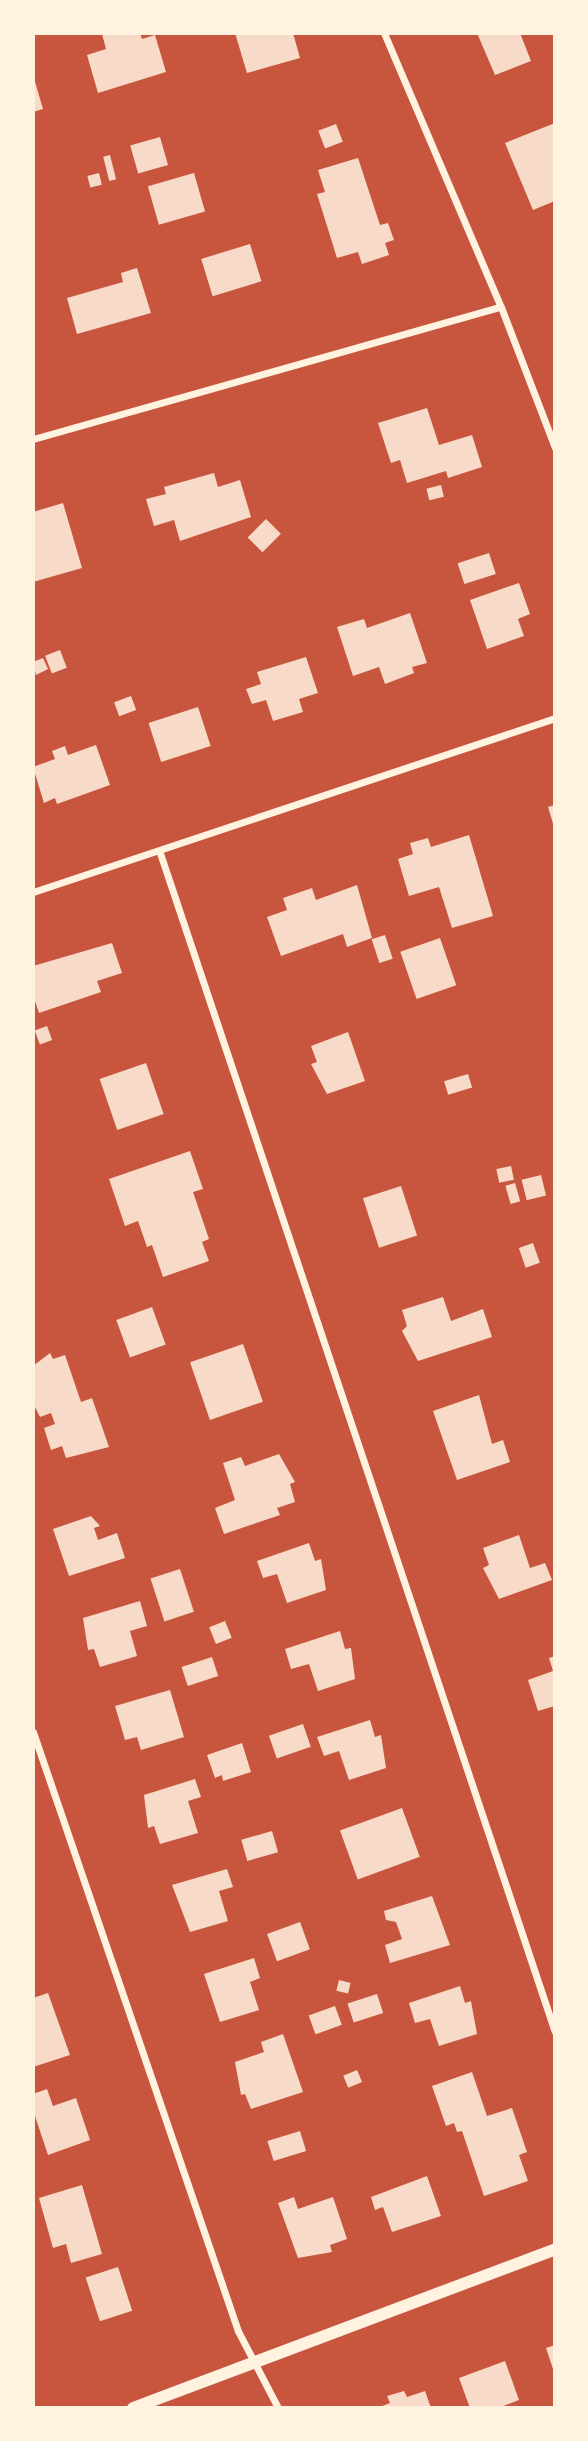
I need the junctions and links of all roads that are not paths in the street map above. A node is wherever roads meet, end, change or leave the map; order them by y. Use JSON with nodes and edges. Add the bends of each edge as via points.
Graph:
{"nodes":[{"id":1,"x":384,"y":33,"type":"edge"},
{"id":2,"x":501,"y":307,"type":"junction"},
{"id":3,"x":33,"y":439,"type":"edge"},
{"id":4,"x":555,"y":448,"type":"edge"},
{"id":5,"x":555,"y":718,"type":"edge"},
{"id":6,"x":160,"y":853,"type":"junction"},
{"id":7,"x":33,"y":892,"type":"edge"},
{"id":8,"x":33,"y":1732,"type":"edge"},
{"id":9,"x":555,"y":2032,"type":"edge"},
{"id":10,"x":555,"y":2249,"type":"edge"},
{"id":11,"x":254,"y":2360,"type":"junction"},
{"id":12,"x":133,"y":2408,"type":"edge"},
{"id":13,"x":278,"y":2408,"type":"edge"}],
"edges":[{"from":1,"to":2,"type":"street"},
{"from":2,"to":3,"type":"street"},
{"from":2,"to":4,"type":"street"},
{"from":5,"to":6,"type":"street"},
{"from":6,"to":7,"type":"street"},
{"from":6,"to":9,"type":"street"},
{"from":8,"to":11,"type":"street","via":[[238,2331]]},
{"from":10,"to":11,"type":"street"},
{"from":11,"to":12,"type":"street"},
{"from":11,"to":13,"type":"street"}]}
